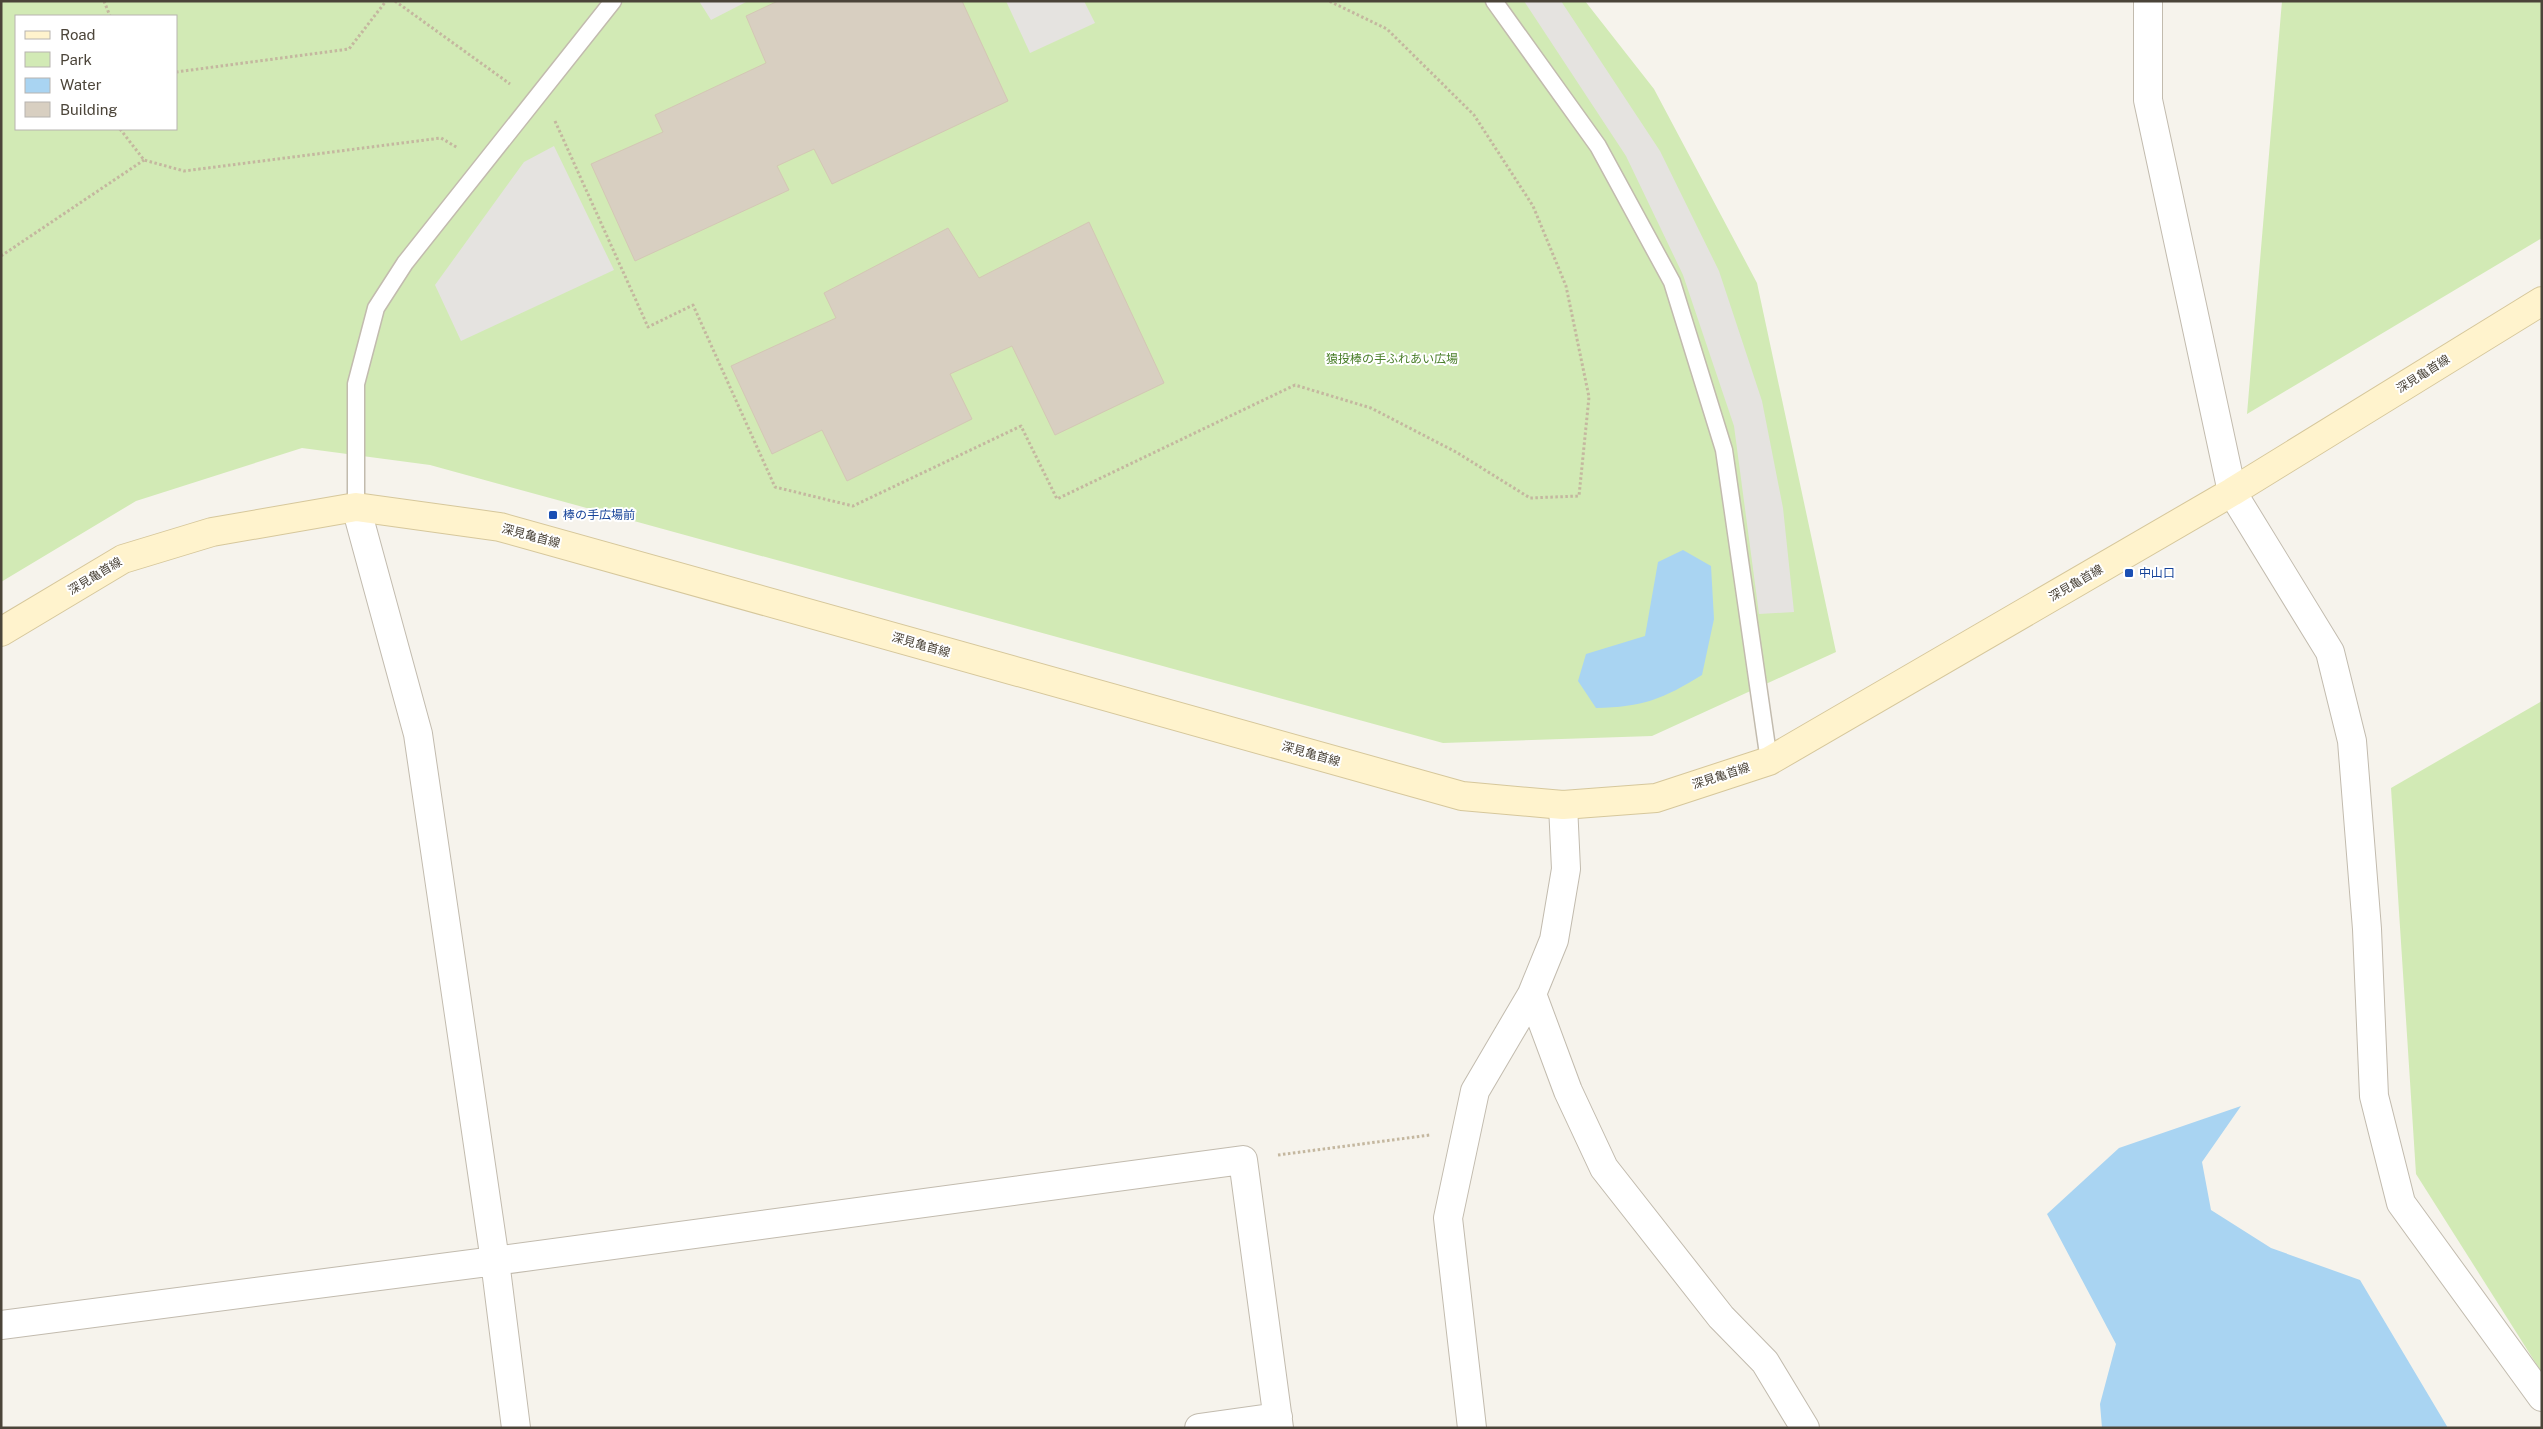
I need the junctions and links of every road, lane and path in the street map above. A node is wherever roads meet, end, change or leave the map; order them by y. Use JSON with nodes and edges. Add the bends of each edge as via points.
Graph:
{"nodes":[{"id":1,"x":104,"y":1,"type":"edge"},
{"id":2,"x":386,"y":1,"type":"edge"},
{"id":3,"x":395,"y":1,"type":"edge"},
{"id":4,"x":613,"y":1,"type":"edge"},
{"id":5,"x":1329,"y":1,"type":"edge"},
{"id":6,"x":1494,"y":1,"type":"edge"},
{"id":7,"x":2148,"y":1,"type":"edge"},
{"id":8,"x":110,"y":15,"type":"edge"},
{"id":9,"x":178,"y":72,"type":"edge"},
{"id":10,"x":534,"y":101,"type":"junction"},
{"id":11,"x":121,"y":130,"type":"edge"},
{"id":12,"x":144,"y":160,"type":"junction"},
{"id":13,"x":484,"y":164,"type":"junction"},
{"id":14,"x":1,"y":256,"type":"edge"},
{"id":15,"x":2542,"y":301,"type":"edge"},
{"id":16,"x":2232,"y":492,"type":"junction"},
{"id":17,"x":356,"y":507,"type":"junction"},
{"id":18,"x":1,"y":632,"type":"edge"},
{"id":19,"x":1769,"y":761,"type":"junction"},
{"id":20,"x":1563,"y":805,"type":"junction"},
{"id":21,"x":1532,"y":994,"type":"junction"},
{"id":22,"x":1466,"y":1130,"type":"junction"},
{"id":23,"x":1243,"y":1160,"type":"junction"},
{"id":24,"x":495,"y":1261,"type":"junction"},
{"id":25,"x":1,"y":1325,"type":"edge"},
{"id":26,"x":2542,"y":1397,"type":"edge"},
{"id":27,"x":1279,"y":1422,"type":"edge"},
{"id":28,"x":516,"y":1428,"type":"edge"},
{"id":29,"x":1199,"y":1428,"type":"edge"},
{"id":30,"x":1472,"y":1428,"type":"edge"},
{"id":31,"x":1805,"y":1428,"type":"edge"}],
"edges":[{"from":1,"to":8,"type":"path"},
{"from":2,"to":9,"type":"path","via":[[350,49]]},
{"from":3,"to":10,"type":"path"},
{"from":4,"to":10,"type":"lane"},
{"from":5,"to":10,"type":"path","via":[[1387,30],[1474,115],[1533,206],[1566,286],[1589,397],[1579,496],[1530,498],[1456,452],[1370,408],[1295,386],[1057,499],[1021,426],[853,506],[775,486],[693,305],[648,327],[558,124]]},
{"from":6,"to":19,"type":"lane","via":[[1598,146],[1672,282],[1724,450]]},
{"from":7,"to":16,"type":"street","via":[[2148,100]]},
{"from":10,"to":13,"type":"lane"},
{"from":11,"to":12,"type":"path"},
{"from":12,"to":13,"type":"path","via":[[184,172],[440,138]]},
{"from":12,"to":14,"type":"path"},
{"from":13,"to":17,"type":"lane","via":[[405,263],[376,308],[356,384]]},
{"from":15,"to":16,"type":"main road","name":"深見亀首線"},
{"from":16,"to":19,"type":"main road","name":"深見亀首線"},
{"from":16,"to":26,"type":"street","via":[[2330,652],[2352,742],[2367,929],[2374,1096],[2401,1203]]},
{"from":17,"to":18,"type":"main road","name":"深見亀首線","via":[[212,532],[123,558]]},
{"from":17,"to":20,"type":"main road","name":"深見亀首線","via":[[500,528],[1462,796]]},
{"from":17,"to":24,"type":"street","via":[[418,734]]},
{"from":19,"to":20,"type":"main road","name":"深見亀首線","via":[[1656,798]]},
{"from":20,"to":21,"type":"street","via":[[1566,869],[1554,940]]},
{"from":21,"to":22,"type":"street","via":[[1475,1091]]},
{"from":21,"to":31,"type":"street","via":[[1568,1091],[1604,1168],[1721,1317],[1765,1362]]},
{"from":22,"to":23,"type":"path"},
{"from":22,"to":30,"type":"street","via":[[1448,1218]]},
{"from":23,"to":24,"type":"street"},
{"from":23,"to":27,"type":"street"},
{"from":24,"to":25,"type":"street"},
{"from":24,"to":28,"type":"street"},
{"from":27,"to":29,"type":"street"}]}
